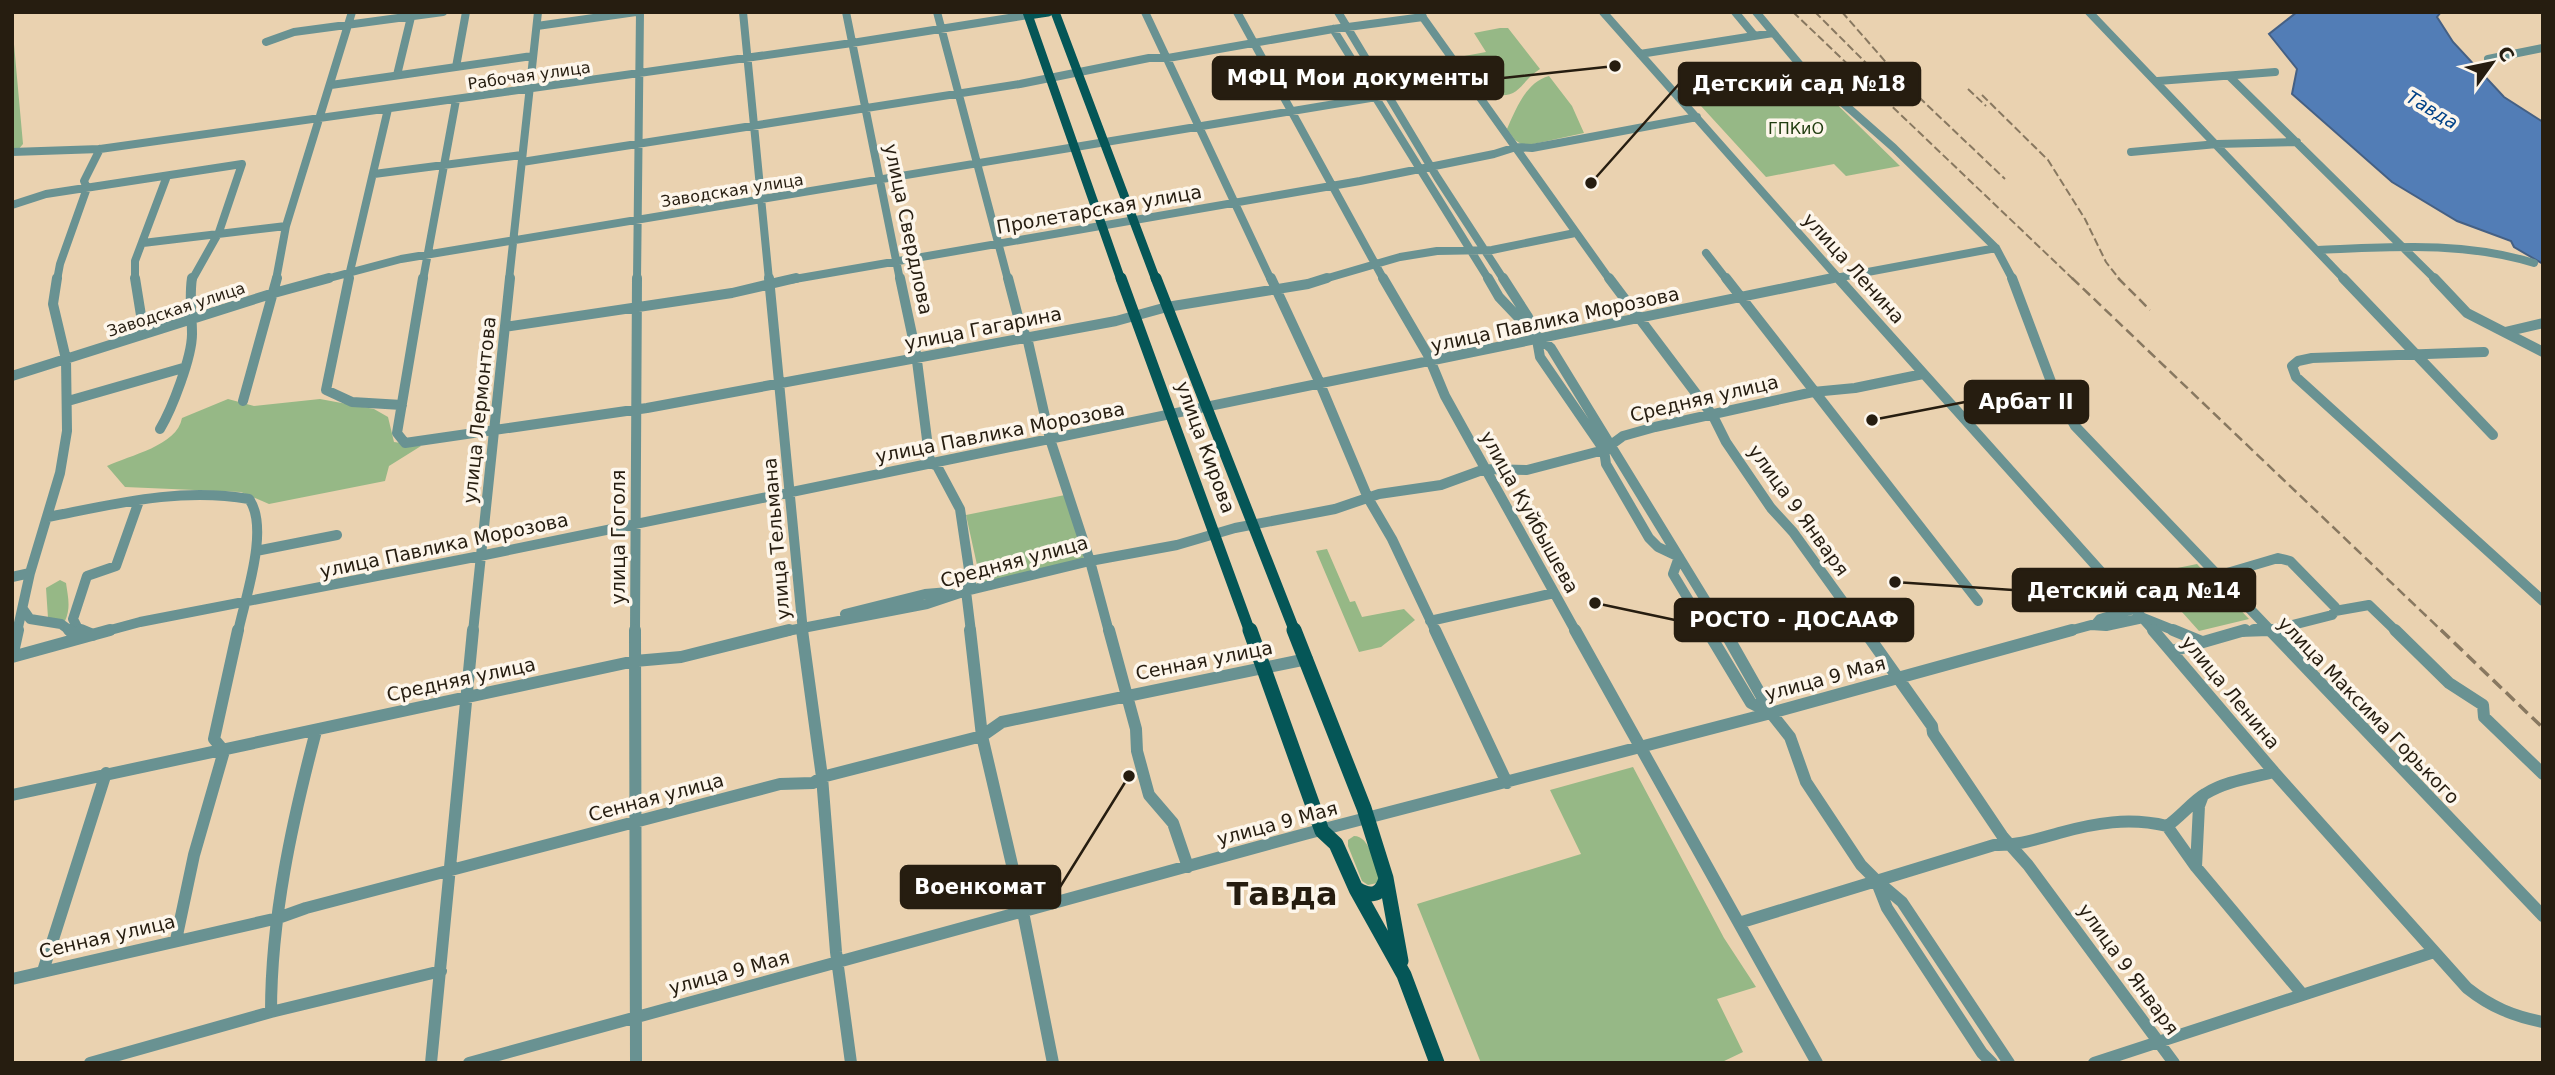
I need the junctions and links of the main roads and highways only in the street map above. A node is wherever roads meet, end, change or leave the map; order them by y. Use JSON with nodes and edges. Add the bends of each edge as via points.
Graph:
{"nodes":[{"id":1,"x":1048,"y":12,"type":"edge"},
{"id":2,"x":1055,"y":12,"type":"edge"},
{"id":3,"x":1027,"y":14,"type":"edge"},
{"id":4,"x":1077,"y":72,"type":"joint"},
{"id":5,"x":1208,"y":407,"type":"joint"},
{"id":6,"x":1368,"y":819,"type":"joint"},
{"id":7,"x":1386,"y":878,"type":"junction"},
{"id":8,"x":1356,"y":889,"type":"junction"},
{"id":9,"x":1404,"y":975,"type":"junction"},
{"id":10,"x":1437,"y":1063,"type":"edge"}],
"edges":[{"from":1,"to":3,"type":"main road","name":"Рабочая улица"},
{"from":2,"to":4,"type":"main road","name":"улица Кирова"},
{"from":3,"to":8,"type":"main road","name":"улица Кирова","via":[[1322,831],[1336,844]]},
{"from":4,"to":5,"type":"main road","name":"улица Кирова"},
{"from":5,"to":6,"type":"main road","name":"улица Кирова"},
{"from":6,"to":7,"type":"main road","name":"улица Кирова"},
{"from":7,"to":8,"type":"main road","via":[[1383,890],[1375,895]]},
{"from":7,"to":9,"type":"main road","name":"улица Кирова"},
{"from":8,"to":9,"type":"main road","name":"улица Кирова"},
{"from":9,"to":10,"type":"main road","name":"улица Кирова"}]}
